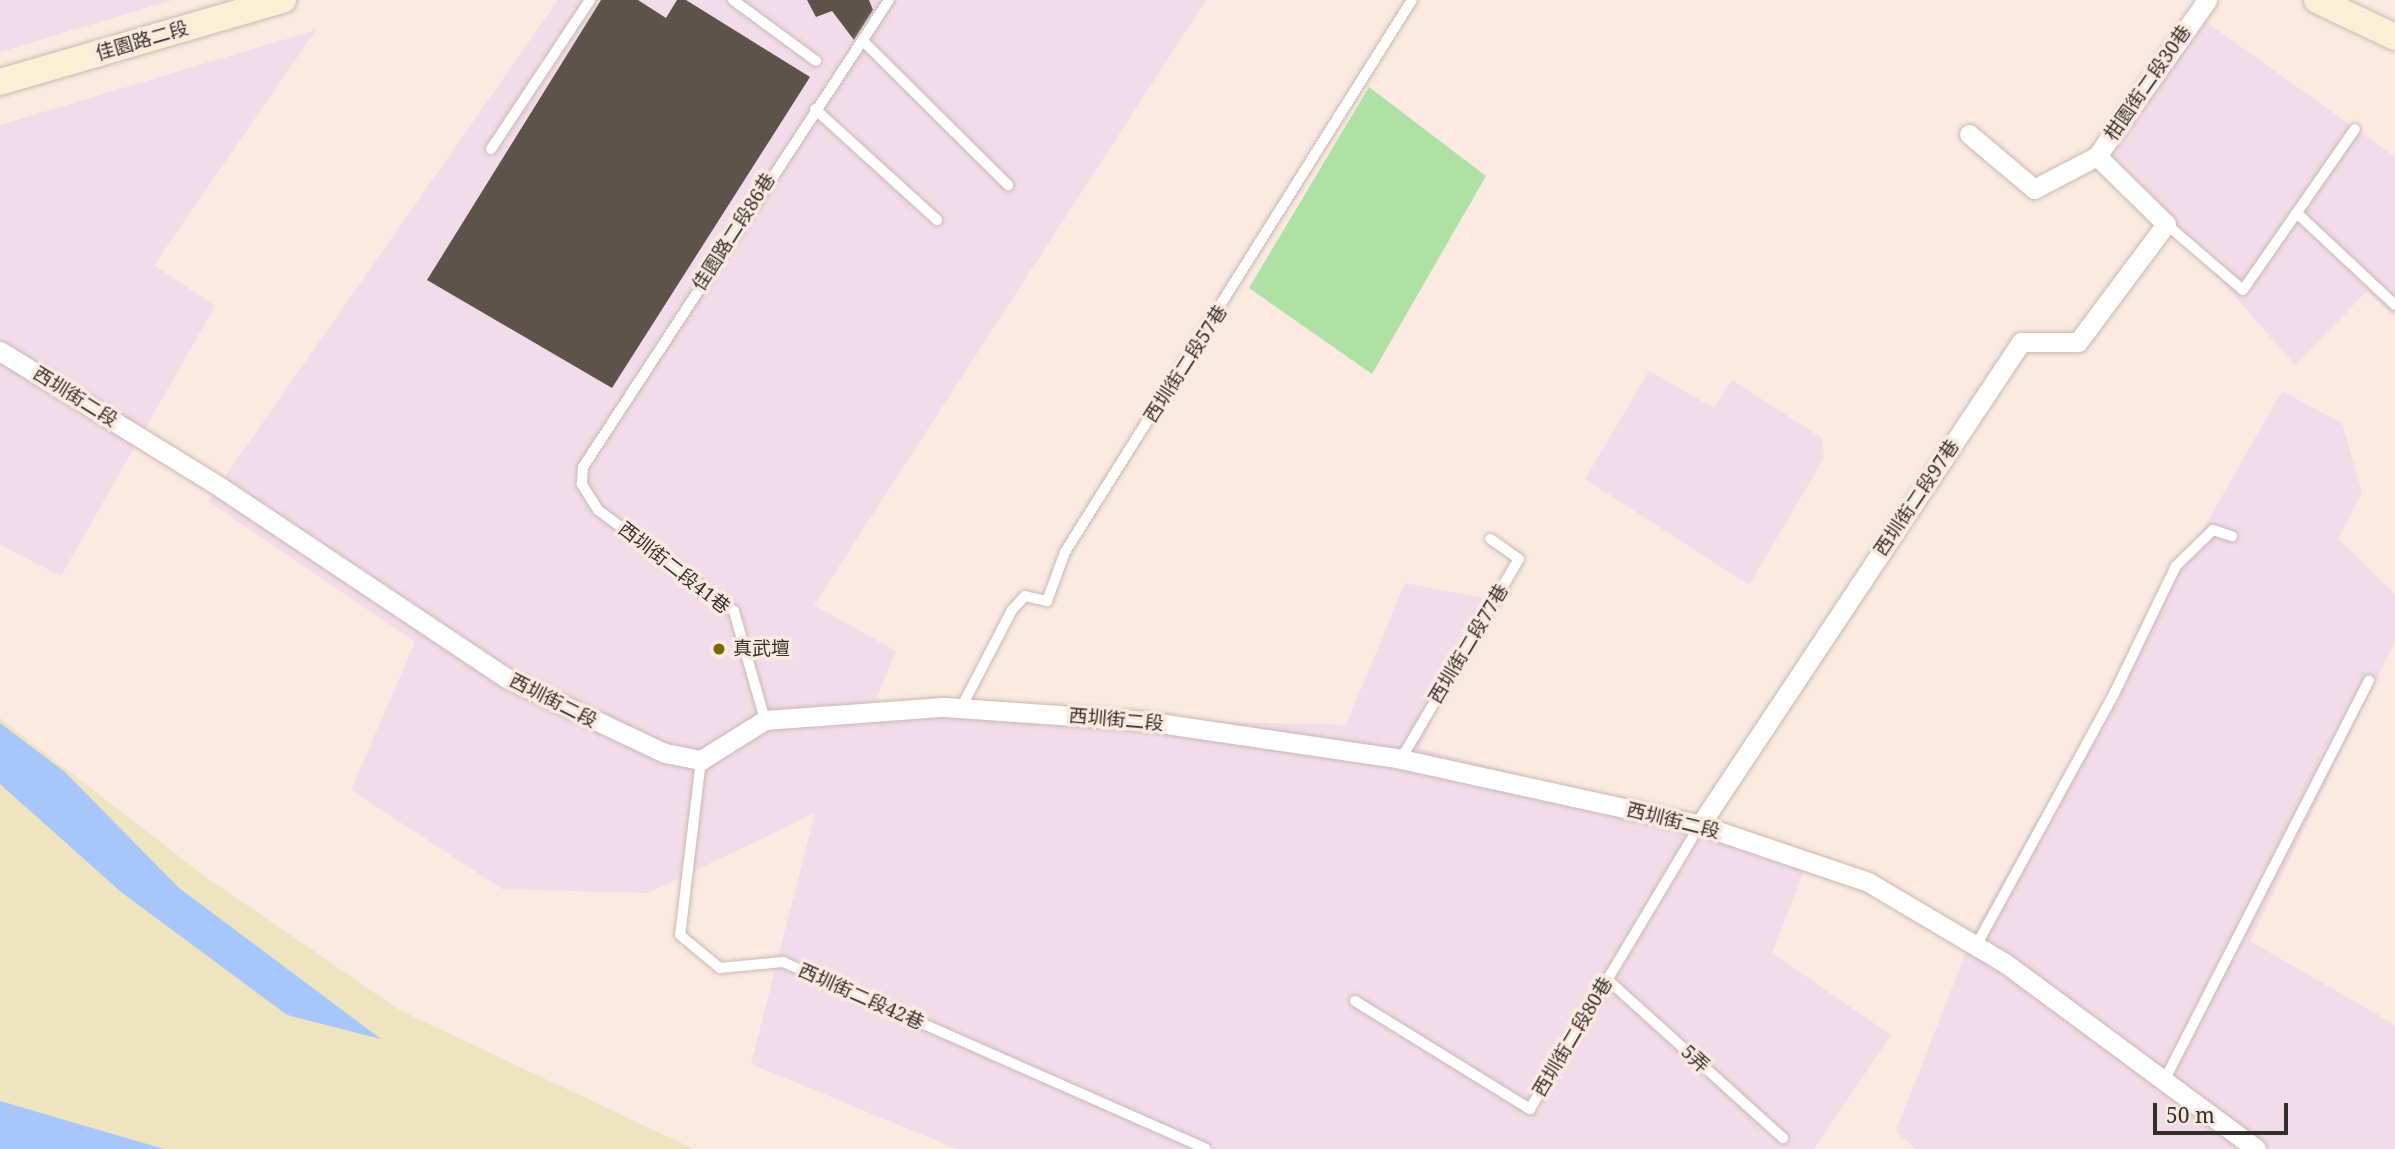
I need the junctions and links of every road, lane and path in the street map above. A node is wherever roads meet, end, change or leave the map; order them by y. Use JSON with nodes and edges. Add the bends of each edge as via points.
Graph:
{"nodes":[{"id":1,"x":283,"y":0,"type":"edge"},
{"id":2,"x":590,"y":0,"type":"edge"},
{"id":3,"x":733,"y":0,"type":"edge"},
{"id":4,"x":889,"y":0,"type":"edge"},
{"id":5,"x":1412,"y":0,"type":"edge"},
{"id":6,"x":2207,"y":0,"type":"edge"},
{"id":7,"x":2317,"y":0,"type":"edge"},
{"id":8,"x":2395,"y":37,"type":"edge"},
{"id":9,"x":862,"y":40,"type":"junction"},
{"id":10,"x":816,"y":61,"type":"dead end"},
{"id":11,"x":0,"y":82,"type":"edge"},
{"id":12,"x":815,"y":109,"type":"junction"},
{"id":13,"x":2355,"y":129,"type":"dead end"},
{"id":14,"x":1969,"y":134,"type":"dead end"},
{"id":15,"x":491,"y":149,"type":"dead end"},
{"id":16,"x":2097,"y":156,"type":"junction"},
{"id":17,"x":1008,"y":186,"type":"dead end"},
{"id":18,"x":2300,"y":216,"type":"junction"},
{"id":19,"x":937,"y":220,"type":"dead end"},
{"id":20,"x":2166,"y":224,"type":"junction"},
{"id":21,"x":2395,"y":305,"type":"edge"},
{"id":22,"x":0,"y":351,"type":"edge"},
{"id":23,"x":583,"y":467,"type":"joint"},
{"id":24,"x":2232,"y":536,"type":"dead end"},
{"id":25,"x":1490,"y":539,"type":"dead end"},
{"id":26,"x":2369,"y":680,"type":"dead end"},
{"id":27,"x":960,"y":708,"type":"junction"},
{"id":28,"x":765,"y":720,"type":"junction"},
{"id":29,"x":1401,"y":759,"type":"junction"},
{"id":30,"x":701,"y":760,"type":"junction"},
{"id":31,"x":1700,"y":825,"type":"junction"},
{"id":32,"x":1976,"y":946,"type":"junction"},
{"id":33,"x":1608,"y":980,"type":"junction"},
{"id":34,"x":1355,"y":1001,"type":"dead end"},
{"id":35,"x":2164,"y":1081,"type":"junction"},
{"id":36,"x":1783,"y":1138,"type":"dead end"},
{"id":37,"x":1206,"y":1149,"type":"edge"},
{"id":38,"x":2256,"y":1149,"type":"edge"}],
"edges":[{"from":1,"to":11,"type":"street","name":"佳園路二段"},
{"from":2,"to":15,"type":"lane"},
{"from":3,"to":10,"type":"lane"},
{"from":4,"to":9,"type":"lane","name":"佳園路二段86巷"},
{"from":5,"to":27,"type":"lane","name":"西圳街二段57巷","via":[[1065,552],[1047,601],[1025,596],[1013,610]]},
{"from":6,"to":16,"type":"street","name":"柑園街二段30巷"},
{"from":7,"to":8,"type":"street"},
{"from":9,"to":12,"type":"lane","name":"佳園路二段86巷"},
{"from":9,"to":17,"type":"lane"},
{"from":12,"to":19,"type":"lane"},
{"from":12,"to":23,"type":"lane","name":"佳園路二段86巷"},
{"from":13,"to":18,"type":"lane"},
{"from":14,"to":16,"type":"street","via":[[2034,189]]},
{"from":16,"to":20,"type":"street","name":"柑園街二段30巷"},
{"from":18,"to":20,"type":"lane","via":[[2242,290]]},
{"from":18,"to":21,"type":"lane"},
{"from":20,"to":31,"type":"street","name":"西圳街二段97巷","via":[[2078,342],[2021,342]]},
{"from":22,"to":30,"type":"street","name":"西圳街二段","via":[[214,483],[506,678],[576,716],[665,753]]},
{"from":23,"to":28,"type":"lane","name":"西圳街二段41巷","via":[[582,484],[598,510],[734,611]]},
{"from":24,"to":32,"type":"lane","via":[[2213,530],[2176,566],[2114,694]]},
{"from":25,"to":29,"type":"lane","name":"西圳街二段77巷","via":[[1519,559]]},
{"from":26,"to":35,"type":"lane"},
{"from":27,"to":28,"type":"street","name":"西圳街二段"},
{"from":27,"to":29,"type":"street","name":"西圳街二段","via":[[1145,721]]},
{"from":28,"to":30,"type":"street","name":"西圳街二段"},
{"from":29,"to":31,"type":"street","name":"西圳街二段"},
{"from":30,"to":37,"type":"lane","name":"西圳街二段42巷","via":[[680,935],[720,968],[783,962]]},
{"from":31,"to":32,"type":"street","name":"西圳街二段","via":[[1868,882]]},
{"from":31,"to":33,"type":"lane","name":"西圳街二段80巷"},
{"from":32,"to":35,"type":"street","name":"西圳街二段"},
{"from":33,"to":34,"type":"lane","name":"西圳街二段80巷","via":[[1530,1109]]},
{"from":33,"to":36,"type":"lane","name":"5弄"},
{"from":35,"to":38,"type":"street","name":"西圳街二段"}]}
